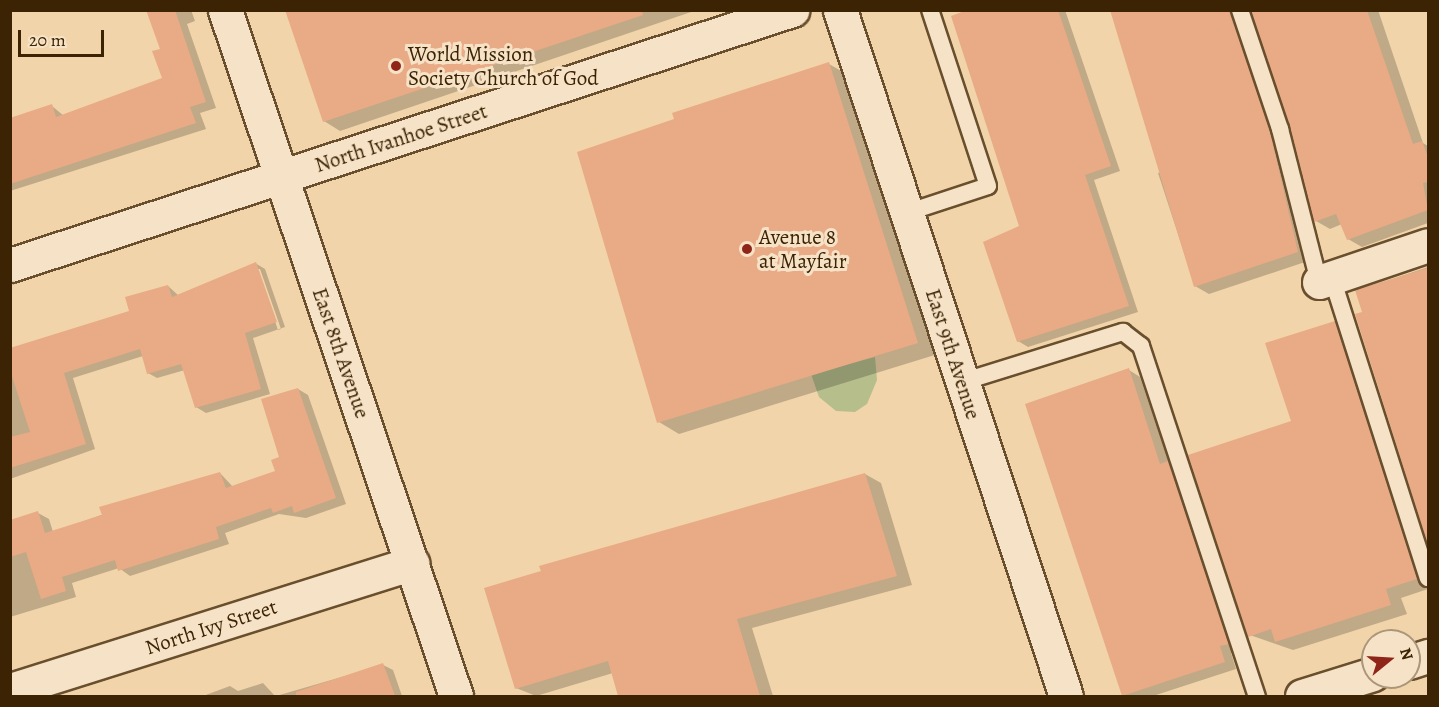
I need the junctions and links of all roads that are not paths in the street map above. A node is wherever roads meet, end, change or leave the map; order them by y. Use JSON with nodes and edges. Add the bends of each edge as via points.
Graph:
{"nodes":[{"id":1,"x":225,"y":10,"type":"edge"},
{"id":2,"x":792,"y":10,"type":"edge"},
{"id":3,"x":840,"y":10,"type":"edge"},
{"id":4,"x":930,"y":10,"type":"edge"},
{"id":5,"x":1240,"y":10,"type":"edge"},
{"id":6,"x":281,"y":177,"type":"junction"},
{"id":7,"x":906,"y":213,"type":"junction"},
{"id":8,"x":1428,"y":246,"type":"edge"},
{"id":9,"x":10,"y":265,"type":"edge"},
{"id":10,"x":1326,"y":280,"type":"junction"},
{"id":11,"x":962,"y":382,"type":"junction"},
{"id":12,"x":412,"y":563,"type":"junction"},
{"id":13,"x":1428,"y":579,"type":"edge"},
{"id":14,"x":1361,"y":678,"type":"edge"},
{"id":15,"x":10,"y":690,"type":"edge"},
{"id":16,"x":456,"y":696,"type":"edge"},
{"id":17,"x":1066,"y":696,"type":"edge"},
{"id":18,"x":1257,"y":696,"type":"edge"},
{"id":19,"x":1302,"y":696,"type":"edge"}],
"edges":[{"from":1,"to":6,"type":"street","name":"East 8th Avenue"},
{"from":2,"to":6,"type":"street","name":"North Ivanhoe Street"},
{"from":3,"to":7,"type":"street","name":"East 9th Avenue"},
{"from":4,"to":7,"type":"lane","via":[[988,186]]},
{"from":5,"to":10,"type":"lane"},
{"from":6,"to":9,"type":"street","name":"North Ivanhoe Street"},
{"from":6,"to":12,"type":"street","name":"East 8th Avenue"},
{"from":7,"to":11,"type":"street","name":"East 9th Avenue"},
{"from":8,"to":10,"type":"street"},
{"from":10,"to":13,"type":"lane"},
{"from":11,"to":17,"type":"street","name":"East 9th Avenue"},
{"from":11,"to":18,"type":"lane","via":[[1123,332],[1141,346]]},
{"from":12,"to":15,"type":"street","name":"North Ivy Street"},
{"from":12,"to":16,"type":"street","name":"East 8th Avenue"},
{"from":14,"to":19,"type":"street"}]}
